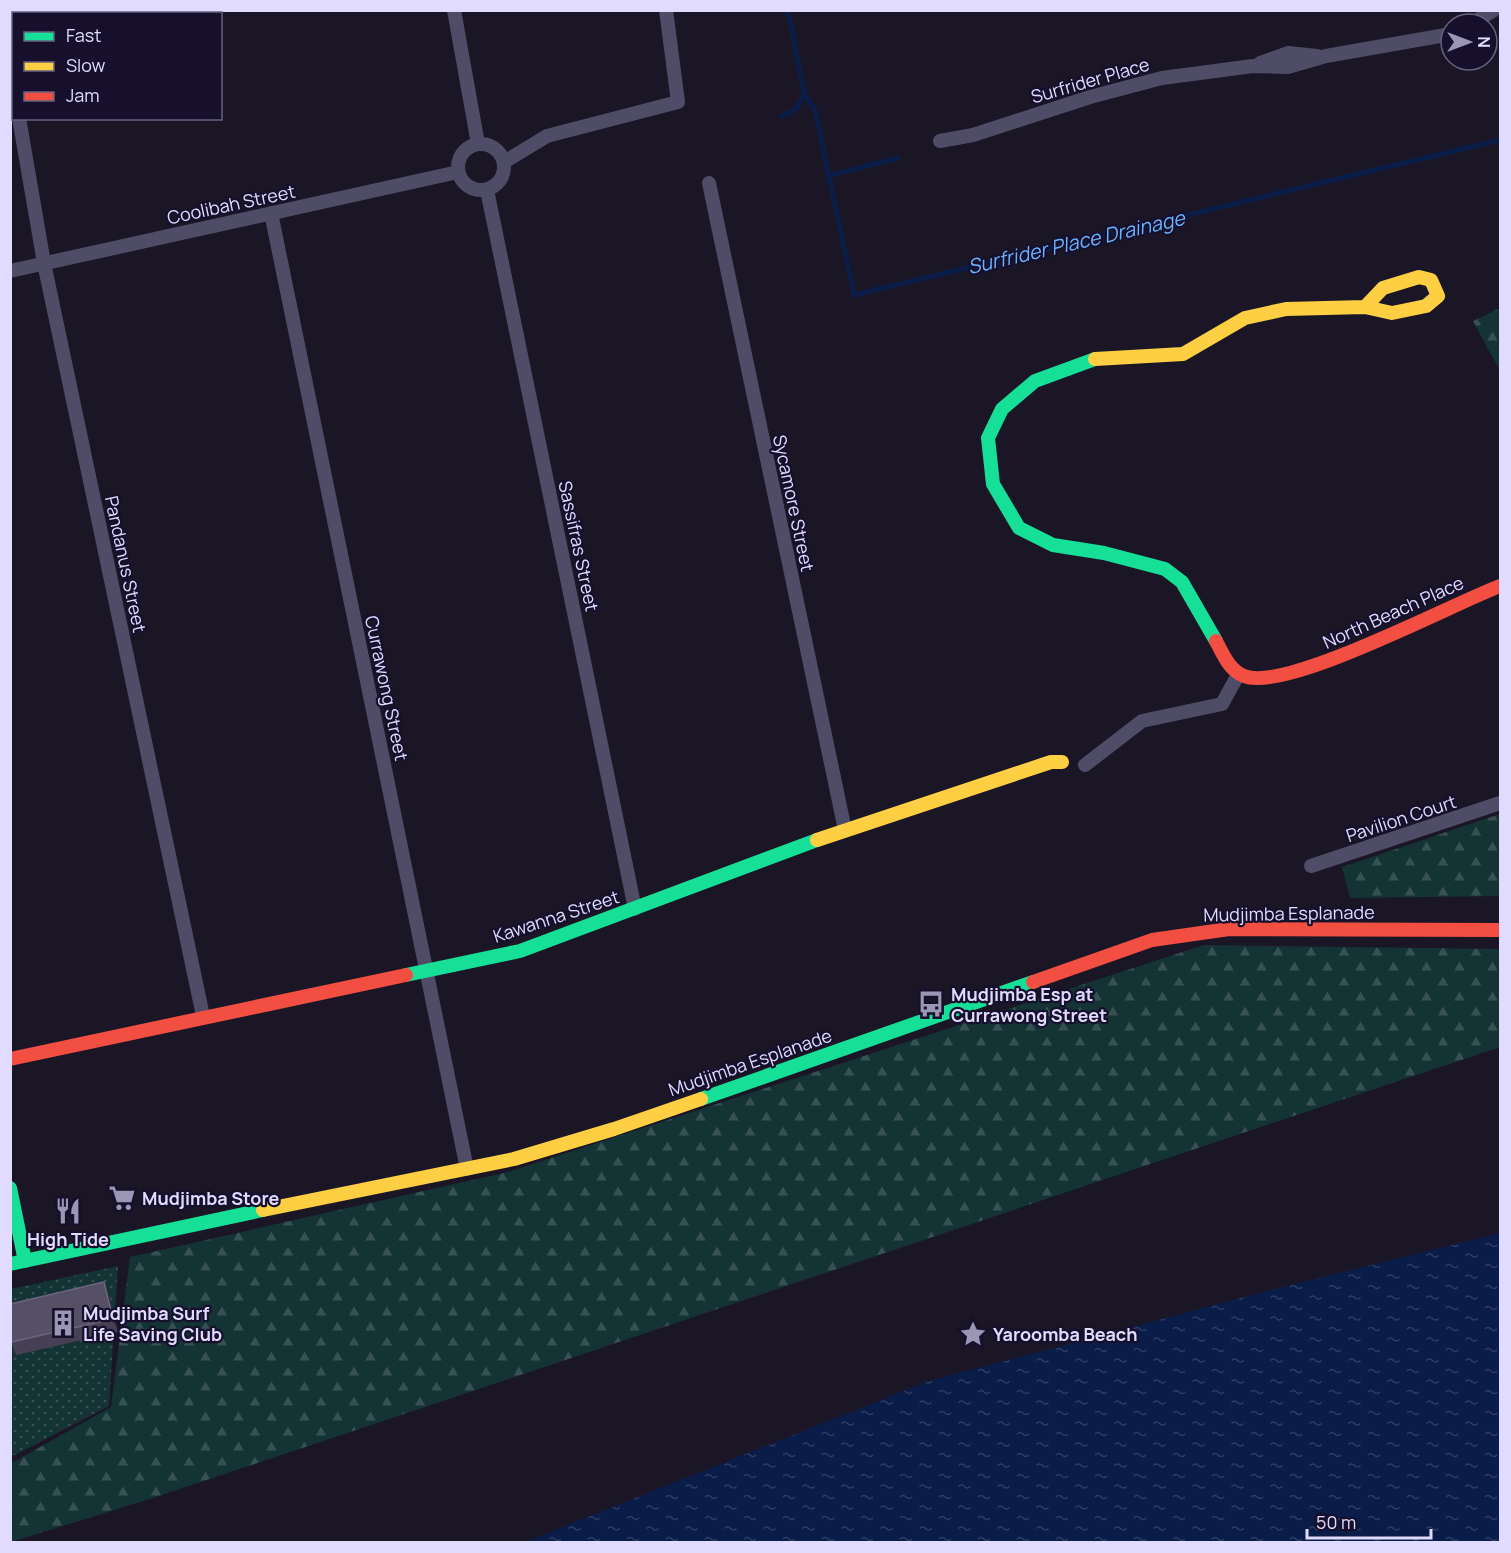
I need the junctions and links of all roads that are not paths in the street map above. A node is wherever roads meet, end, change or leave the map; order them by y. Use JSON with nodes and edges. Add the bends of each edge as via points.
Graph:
{"nodes":[{"id":1,"x":454,"y":10,"type":"edge"},
{"id":2,"x":666,"y":10,"type":"edge"},
{"id":3,"x":1439,"y":36,"type":"edge"},
{"id":4,"x":19,"y":120,"type":"edge"},
{"id":5,"x":940,"y":141,"type":"dead end"},
{"id":6,"x":478,"y":144,"type":"junction"},
{"id":7,"x":504,"y":162,"type":"junction"},
{"id":8,"x":458,"y":172,"type":"junction"},
{"id":9,"x":709,"y":183,"type":"dead end"},
{"id":10,"x":487,"y":190,"type":"junction"},
{"id":11,"x":271,"y":213,"type":"junction"},
{"id":12,"x":44,"y":263,"type":"junction"},
{"id":13,"x":10,"y":270,"type":"edge"},
{"id":14,"x":1365,"y":307,"type":"junction"},
{"id":15,"x":1500,"y":586,"type":"edge"},
{"id":16,"x":1238,"y":675,"type":"junction"},
{"id":17,"x":1062,"y":762,"type":"dead end"},
{"id":18,"x":1085,"y":765,"type":"dead end"},
{"id":19,"x":1500,"y":803,"type":"edge"},
{"id":20,"x":845,"y":830,"type":"junction"},
{"id":21,"x":1311,"y":866,"type":"dead end"},
{"id":22,"x":634,"y":909,"type":"junction"},
{"id":23,"x":1500,"y":930,"type":"edge"},
{"id":24,"x":426,"y":970,"type":"junction"},
{"id":25,"x":203,"y":1016,"type":"junction"},
{"id":26,"x":10,"y":1059,"type":"edge"},
{"id":27,"x":467,"y":1169,"type":"junction"},
{"id":28,"x":10,"y":1188,"type":"edge"},
{"id":29,"x":25,"y":1261,"type":"junction"},
{"id":30,"x":10,"y":1264,"type":"edge"}],
"edges":[{"from":1,"to":6,"type":"street"},
{"from":2,"to":7,"type":"street","via":[[678,102],[547,136]]},
{"from":3,"to":5,"type":"street","name":"Surfrider Place","via":[[1326,57],[1288,53],[1252,66],[1162,78],[973,135]]},
{"from":4,"to":12,"type":"street","name":"Pandanus Street"},
{"from":6,"to":7,"type":"street","via":[[494,147]]},
{"from":6,"to":8,"type":"street","via":[[460,156]]},
{"from":7,"to":10,"type":"street","via":[[502,178]]},
{"from":8,"to":10,"type":"street","via":[[471,188]]},
{"from":8,"to":11,"type":"street","name":"Coolibah Street"},
{"from":9,"to":20,"type":"street","name":"Sycamore Street"},
{"from":10,"to":22,"type":"street","name":"Sassifras Street"},
{"from":11,"to":12,"type":"street","name":"Coolibah Street"},
{"from":11,"to":24,"type":"street","name":"Currawong Street"},
{"from":12,"to":13,"type":"street","name":"Coolibah Street"},
{"from":12,"to":25,"type":"street","name":"Pandanus Street"},
{"from":14,"to":14,"type":"street","via":[[1383,288],[1419,277],[1431,280],[1438,296],[1426,306],[1392,312]]},
{"from":14,"to":16,"type":"street","via":[[1286,309],[1245,318],[1183,354],[1094,359],[1035,381],[1002,410],[987,438],[993,484],[1019,528],[1053,545],[1165,568],[1182,582]]},
{"from":15,"to":16,"type":"street","name":"North Beach Place","via":[[1464,598],[1338,659],[1282,674],[1252,678]]},
{"from":16,"to":18,"type":"street","via":[[1222,704],[1142,721]]},
{"from":17,"to":20,"type":"street","name":"Kawanna Street","via":[[1051,762]]},
{"from":19,"to":21,"type":"street","name":"Pavilion Court"},
{"from":20,"to":22,"type":"street","name":"Kawanna Street"},
{"from":22,"to":24,"type":"street","name":"Kawanna Street","via":[[520,951]]},
{"from":23,"to":27,"type":"street","name":"Mudjimba Esplanade","via":[[1229,929],[1152,940],[614,1128]]},
{"from":24,"to":25,"type":"street","name":"Kawanna Street"},
{"from":24,"to":27,"type":"street","name":"Currawong Street"},
{"from":25,"to":26,"type":"street","name":"Kawanna Street"},
{"from":27,"to":29,"type":"street","name":"Mudjimba Esplanade"},
{"from":28,"to":29,"type":"street"},
{"from":29,"to":30,"type":"street","name":"Mudjimba Esplanade"}]}
